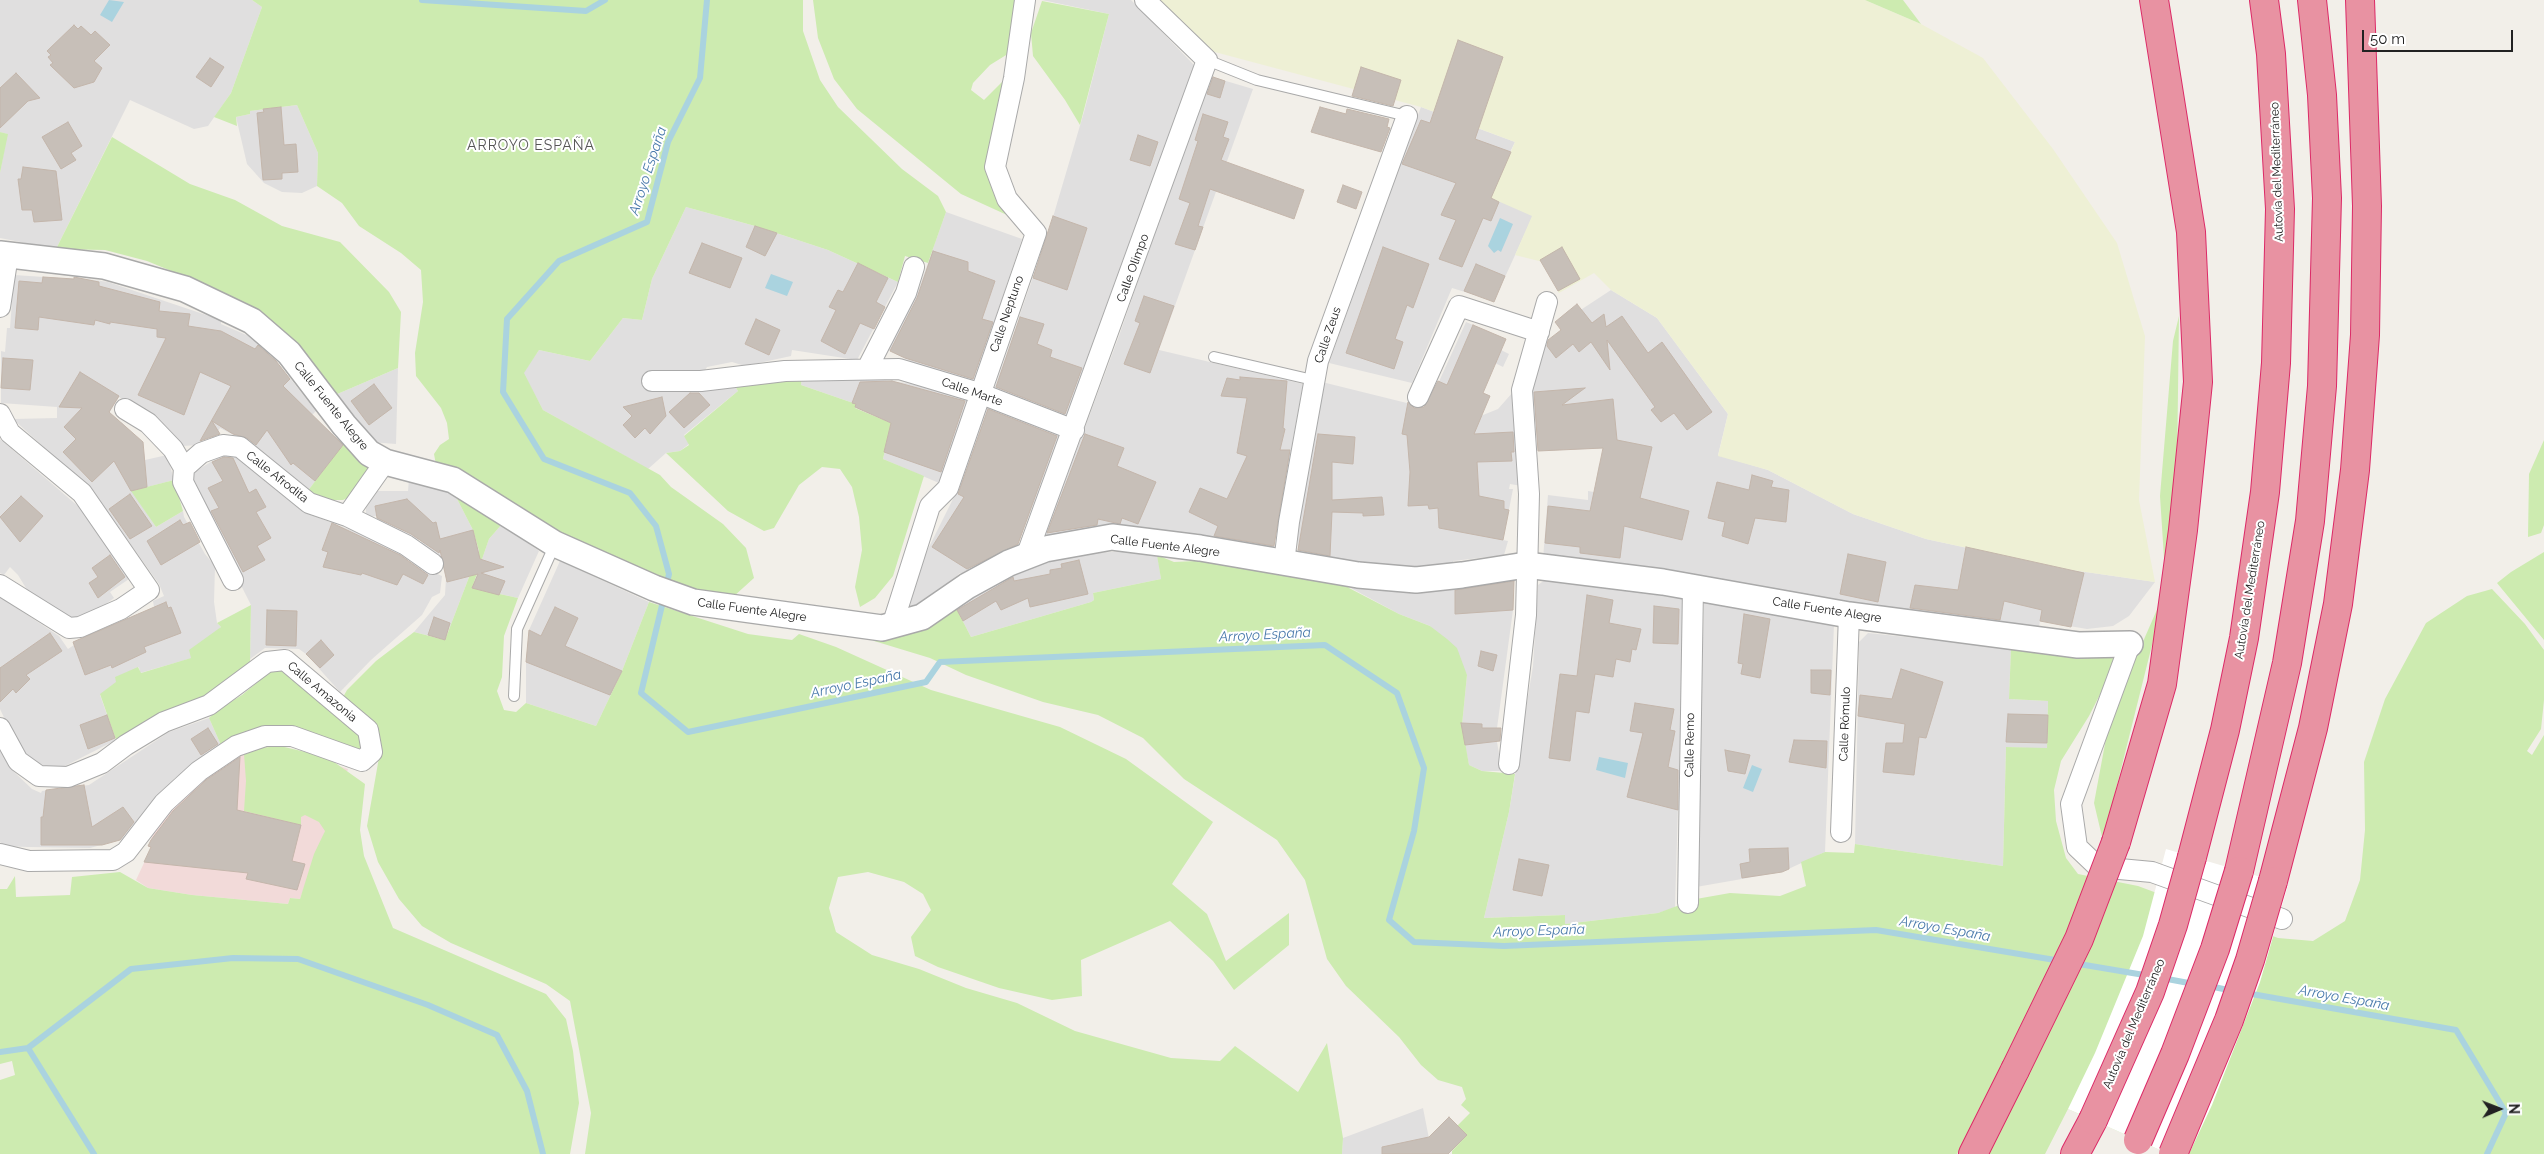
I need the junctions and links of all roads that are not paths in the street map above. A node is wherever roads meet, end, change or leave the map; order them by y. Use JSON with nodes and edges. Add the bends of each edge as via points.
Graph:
{"nodes":[{"id":1,"x":1024,"y":0,"type":"edge"},
{"id":2,"x":1145,"y":0,"type":"edge"},
{"id":3,"x":2154,"y":0,"type":"edge"},
{"id":4,"x":2264,"y":0,"type":"edge"},
{"id":5,"x":2312,"y":0,"type":"edge"},
{"id":6,"x":2360,"y":0,"type":"edge"},
{"id":7,"x":1207,"y":60,"type":"junction"},
{"id":8,"x":1407,"y":116,"type":"joint"},
{"id":9,"x":4,"y":254,"type":"edge"},
{"id":10,"x":914,"y":267,"type":"dead end"},
{"id":11,"x":1548,"y":302,"type":"dead end"},
{"id":12,"x":0,"y":306,"type":"edge"},
{"id":13,"x":1539,"y":332,"type":"junction"},
{"id":14,"x":1214,"y":357,"type":"dead end"},
{"id":15,"x":866,"y":369,"type":"junction"},
{"id":16,"x":1313,"y":380,"type":"junction"},
{"id":17,"x":652,"y":382,"type":"dead end"},
{"id":18,"x":980,"y":393,"type":"junction"},
{"id":19,"x":1418,"y":397,"type":"dead end"},
{"id":20,"x":125,"y":409,"type":"dead end"},
{"id":21,"x":0,"y":414,"type":"edge"},
{"id":22,"x":1074,"y":430,"type":"junction"},
{"id":23,"x":386,"y":462,"type":"junction"},
{"id":24,"x":184,"y":468,"type":"junction"},
{"id":25,"x":347,"y":516,"type":"junction"},
{"id":26,"x":555,"y":544,"type":"junction"},
{"id":27,"x":1026,"y":556,"type":"junction"},
{"id":28,"x":1284,"y":563,"type":"junction"},
{"id":29,"x":433,"y":564,"type":"dead end"},
{"id":30,"x":1526,"y":565,"type":"junction"},
{"id":31,"x":233,"y":580,"type":"dead end"},
{"id":32,"x":0,"y":585,"type":"edge"},
{"id":33,"x":1693,"y":587,"type":"junction"},
{"id":34,"x":1849,"y":615,"type":"junction"},
{"id":35,"x":892,"y":626,"type":"junction"},
{"id":36,"x":2130,"y":644,"type":"joint"},
{"id":37,"x":514,"y":696,"type":"dead end"},
{"id":38,"x":0,"y":728,"type":"edge"},
{"id":39,"x":1509,"y":764,"type":"dead end"},
{"id":40,"x":1841,"y":832,"type":"dead end"},
{"id":41,"x":0,"y":854,"type":"edge"},
{"id":42,"x":1688,"y":903,"type":"dead end"},
{"id":43,"x":2282,"y":919,"type":"dead end"},
{"id":44,"x":2134,"y":1147,"type":"edge"},
{"id":45,"x":1973,"y":1154,"type":"edge"},
{"id":46,"x":2075,"y":1154,"type":"edge"},
{"id":47,"x":2173,"y":1154,"type":"edge"}],
"edges":[{"from":1,"to":18,"type":"street","name":"Calle Neptuno","via":[[1014,78],[995,167],[1007,199],[1036,233]]},
{"from":2,"to":7,"type":"street"},
{"from":3,"to":45,"type":"highway","bridge":true,"via":[[2191,232],[2198,382],[2183,530],[2162,684],[2116,842],[2079,939]]},
{"from":4,"to":46,"type":"highway","name":"Autovía del Mediterráneo","bridge":true,"via":[[2271,54],[2280,209],[2276,363],[2265,492],[2244,638],[2225,730],[2173,925],[2150,992]]},
{"from":5,"to":44,"type":"highway","bridge":true,"via":[[2322,94],[2327,198],[2322,386],[2310,521],[2287,663],[2239,871],[2205,976]]},
{"from":6,"to":47,"type":"highway","bridge":true,"via":[[2367,206],[2365,335],[2355,470],[2338,604],[2313,728],[2250,960],[2229,1020]]},
{"from":7,"to":8,"type":"lane","via":[[1257,80]]},
{"from":7,"to":22,"type":"street","name":"Calle Olimpo"},
{"from":8,"to":16,"type":"street","name":"Calle Zeus"},
{"from":9,"to":12,"type":"street"},
{"from":9,"to":23,"type":"street","name":"Calle Fuente Alegre","via":[[104,266],[185,289],[252,322],[289,353],[369,453]]},
{"from":10,"to":15,"type":"street","via":[[906,293]]},
{"from":11,"to":13,"type":"street"},
{"from":13,"to":19,"type":"street","via":[[1459,306]]},
{"from":13,"to":30,"type":"street","via":[[1522,390],[1529,494]]},
{"from":14,"to":16,"type":"lane"},
{"from":15,"to":17,"type":"street","name":"Calle Marte","via":[[785,371],[701,381]]},
{"from":15,"to":18,"type":"street","name":"Calle Marte","via":[[899,369]]},
{"from":16,"to":28,"type":"street","name":"Calle Zeus"},
{"from":18,"to":22,"type":"street","name":"Calle Marte"},
{"from":18,"to":35,"type":"street","name":"Calle Neptuno","via":[[948,488],[930,506]]},
{"from":20,"to":24,"type":"street","via":[[148,423],[173,449]]},
{"from":21,"to":32,"type":"street","via":[[10,433],[82,493],[149,590],[121,609],[80,627],[69,628]]},
{"from":22,"to":27,"type":"street","name":"Calle Olimpo"},
{"from":23,"to":25,"type":"street"},
{"from":23,"to":26,"type":"street","name":"Calle Fuente Alegre","via":[[453,480]]},
{"from":24,"to":25,"type":"street","name":"Calle Afrodita","via":[[201,453],[224,445],[240,448],[309,504]]},
{"from":24,"to":31,"type":"street","via":[[183,482]]},
{"from":25,"to":29,"type":"street","name":"Calle Afrodita","via":[[406,545]]},
{"from":26,"to":35,"type":"street","name":"Calle Fuente Alegre","via":[[694,602],[882,628]]},
{"from":26,"to":37,"type":"lane","via":[[517,628]]},
{"from":27,"to":28,"type":"street","name":"Calle Fuente Alegre","via":[[1045,549],[1112,537]]},
{"from":27,"to":35,"type":"street","name":"Calle Fuente Alegre","via":[[967,586],[922,617]]},
{"from":28,"to":30,"type":"street","name":"Calle Fuente Alegre","via":[[1416,580]]},
{"from":30,"to":33,"type":"street","name":"Calle Fuente Alegre"},
{"from":30,"to":39,"type":"street","via":[[1526,615]]},
{"from":33,"to":34,"type":"street","name":"Calle Fuente Alegre"},
{"from":33,"to":42,"type":"street","name":"Calle Remo"},
{"from":34,"to":36,"type":"street","name":"Calle Fuente Alegre","via":[[2078,645]]},
{"from":34,"to":40,"type":"street","name":"Calle Rómulo"},
{"from":36,"to":43,"type":"street","via":[[2071,804],[2077,848],[2098,867],[2152,872]]},
{"from":38,"to":41,"type":"street","name":"Calle Amazonia","via":[[18,761],[39,776],[68,776],[102,763],[164,722],[209,705],[267,662],[285,660],[368,730],[372,752],[362,761],[292,736],[265,736],[236,746],[198,771],[164,803],[126,852],[113,860],[29,861]]}]}
